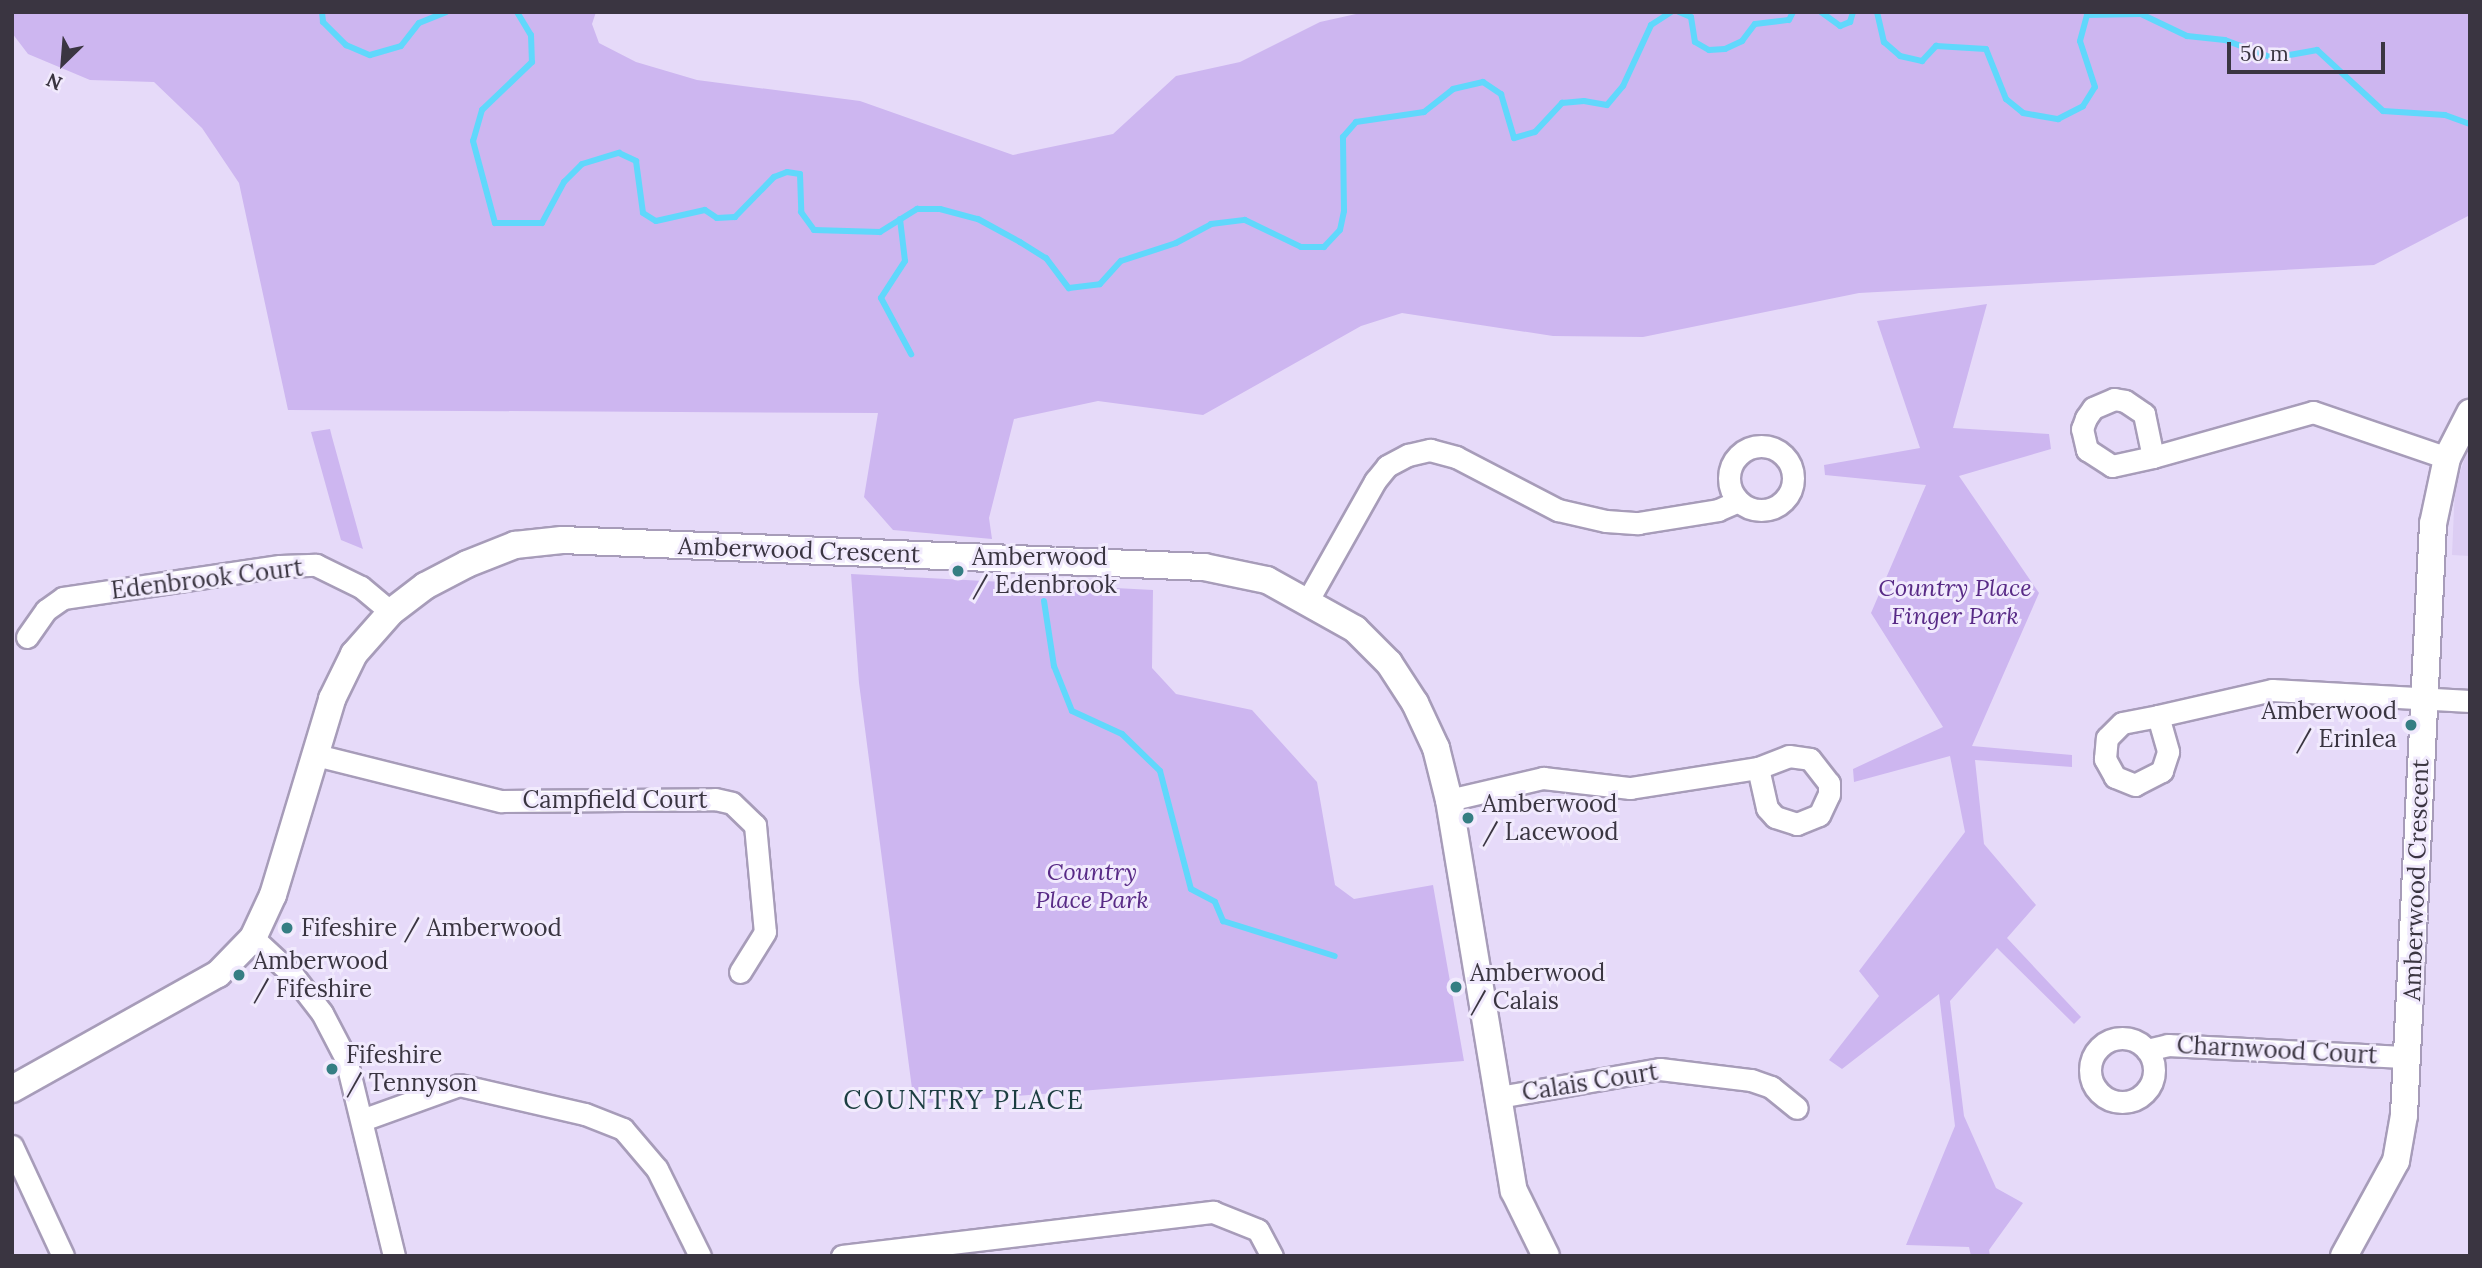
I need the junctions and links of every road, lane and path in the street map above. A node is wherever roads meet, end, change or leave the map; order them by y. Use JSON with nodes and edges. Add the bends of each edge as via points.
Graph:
{"nodes":[{"id":1,"x":2470,"y":413,"type":"edge"},
{"id":2,"x":2153,"y":457,"type":"dead end"},
{"id":3,"x":2447,"y":458,"type":"junction"},
{"id":4,"x":1738,"y":501,"type":"dead end"},
{"id":5,"x":1308,"y":600,"type":"junction"},
{"id":6,"x":391,"y":612,"type":"junction"},
{"id":7,"x":27,"y":637,"type":"dead end"},
{"id":8,"x":2423,"y":697,"type":"junction"},
{"id":9,"x":2470,"y":701,"type":"edge"},
{"id":10,"x":2158,"y":716,"type":"dead end"},
{"id":11,"x":316,"y":755,"type":"junction"},
{"id":12,"x":1758,"y":768,"type":"dead end"},
{"id":13,"x":1449,"y":800,"type":"junction"},
{"id":14,"x":253,"y":938,"type":"junction"},
{"id":15,"x":740,"y":972,"type":"dead end"},
{"id":16,"x":2147,"y":1050,"type":"dead end"},
{"id":17,"x":2408,"y":1057,"type":"junction"},
{"id":18,"x":12,"y":1088,"type":"edge"},
{"id":19,"x":1499,"y":1097,"type":"junction"},
{"id":20,"x":1797,"y":1108,"type":"dead end"},
{"id":21,"x":362,"y":1120,"type":"junction"},
{"id":22,"x":12,"y":1146,"type":"edge"},
{"id":23,"x":63,"y":1256,"type":"edge"},
{"id":24,"x":394,"y":1256,"type":"edge"},
{"id":25,"x":700,"y":1256,"type":"edge"},
{"id":26,"x":842,"y":1256,"type":"edge"},
{"id":27,"x":1272,"y":1256,"type":"edge"},
{"id":28,"x":1546,"y":1256,"type":"edge"},
{"id":29,"x":2344,"y":1256,"type":"edge"}],
"edges":[{"from":1,"to":3,"type":"street","name":"Amberwood Crescent"},
{"from":2,"to":3,"type":"street","via":[[2313,412]]},
{"from":3,"to":8,"type":"street","name":"Amberwood Crescent","via":[[2433,524]]},
{"from":4,"to":5,"type":"street","via":[[1718,510],[1638,523],[1606,521],[1558,510],[1456,457],[1430,450],[1408,455],[1387,466],[1375,481]]},
{"from":5,"to":6,"type":"street","name":"Amberwood Crescent","via":[[1267,580],[1204,567],[562,540],[514,545],[467,564],[425,586]]},
{"from":5,"to":13,"type":"street","name":"Amberwood Crescent","via":[[1355,629],[1389,663],[1436,748]]},
{"from":6,"to":7,"type":"street","name":"Edenbrook Court","via":[[361,587],[316,565],[281,566],[63,598],[46,610]]},
{"from":6,"to":11,"type":"street","name":"Amberwood Crescent","via":[[354,654],[332,699]]},
{"from":8,"to":9,"type":"street"},
{"from":8,"to":10,"type":"street","via":[[2272,690]]},
{"from":8,"to":17,"type":"street","name":"Amberwood Crescent"},
{"from":11,"to":14,"type":"street","name":"Amberwood Crescent","via":[[274,895]]},
{"from":11,"to":15,"type":"street","name":"Campfield Court","via":[[500,801],[715,799],[732,803],[755,825],[765,932]]},
{"from":12,"to":13,"type":"street","via":[[1630,788],[1544,778]]},
{"from":13,"to":19,"type":"street","name":"Amberwood Crescent"},
{"from":14,"to":18,"type":"street","name":"Amberwood Crescent","via":[[218,974]]},
{"from":14,"to":21,"type":"street","via":[[292,974],[322,1013],[345,1059]]},
{"from":16,"to":17,"type":"street","name":"Charnwood Court","via":[[2168,1045]]},
{"from":17,"to":29,"type":"street","name":"Amberwood Crescent","via":[[2396,1161]]},
{"from":19,"to":20,"type":"street","name":"Calais Court","via":[[1660,1069],[1751,1080],[1771,1087]]},
{"from":19,"to":28,"type":"street","name":"Amberwood Crescent","via":[[1514,1191]]},
{"from":21,"to":24,"type":"street"},
{"from":21,"to":25,"type":"street","via":[[459,1085],[585,1114],[623,1129],[657,1170]]},
{"from":22,"to":23,"type":"street"},
{"from":26,"to":27,"type":"street","via":[[1213,1212],[1258,1230]]}]}
